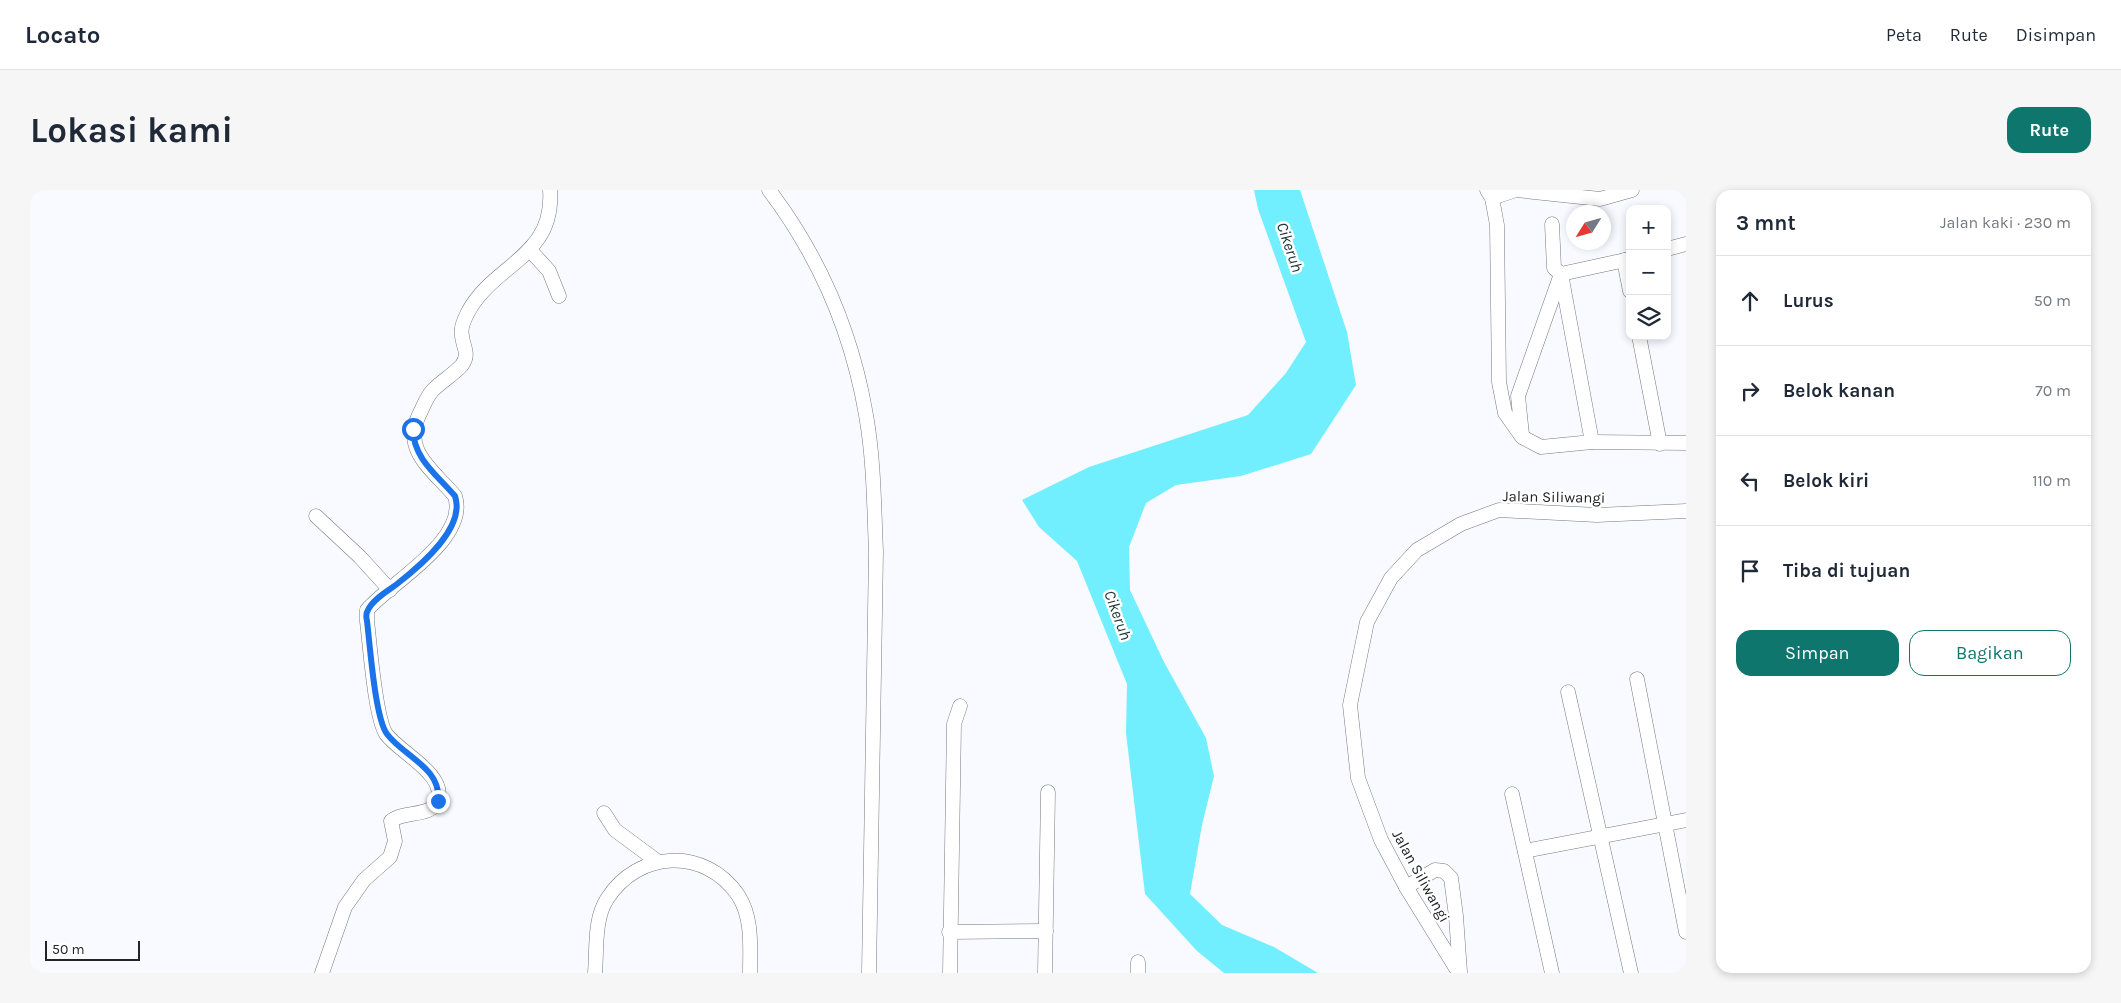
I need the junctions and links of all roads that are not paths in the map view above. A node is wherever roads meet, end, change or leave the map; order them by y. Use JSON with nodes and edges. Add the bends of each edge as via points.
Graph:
{"nodes":[{"id":1,"x":550,"y":190,"type":"edge"},
{"id":2,"x":769,"y":190,"type":"edge"},
{"id":3,"x":1516,"y":190,"type":"edge"},
{"id":4,"x":1632,"y":190,"type":"edge"},
{"id":5,"x":1490,"y":194,"type":"edge"},
{"id":6,"x":1598,"y":195,"type":"edge"},
{"id":7,"x":1552,"y":224,"type":"dead end"},
{"id":8,"x":1686,"y":244,"type":"edge"},
{"id":9,"x":1671,"y":248,"type":"edge"},
{"id":10,"x":530,"y":250,"type":"junction"},
{"id":11,"x":1626,"y":259,"type":"edge"},
{"id":12,"x":1561,"y":274,"type":"junction"},
{"id":13,"x":559,"y":296,"type":"dead end"},
{"id":14,"x":1640,"y":340,"type":"edge"},
{"id":15,"x":1522,"y":437,"type":"junction"},
{"id":16,"x":1592,"y":442,"type":"junction"},
{"id":17,"x":1686,"y":443,"type":"edge"},
{"id":18,"x":1660,"y":444,"type":"junction"},
{"id":19,"x":1686,"y":511,"type":"edge"},
{"id":20,"x":316,"y":516,"type":"dead end"},
{"id":21,"x":390,"y":590,"type":"junction"},
{"id":22,"x":1637,"y":678,"type":"dead end"},
{"id":23,"x":1568,"y":692,"type":"dead end"},
{"id":24,"x":960,"y":706,"type":"dead end"},
{"id":25,"x":1048,"y":792,"type":"dead end"},
{"id":26,"x":1512,"y":794,"type":"dead end"},
{"id":27,"x":604,"y":812,"type":"dead end"},
{"id":28,"x":1686,"y":820,"type":"edge"},
{"id":29,"x":1664,"y":824,"type":"junction"},
{"id":30,"x":1601,"y":838,"type":"junction"},
{"id":31,"x":1525,"y":851,"type":"junction"},
{"id":32,"x":657,"y":861,"type":"junction"},
{"id":33,"x":1406,"y":888,"type":"junction"},
{"id":34,"x":1046,"y":931,"type":"junction"},
{"id":35,"x":950,"y":932,"type":"junction"},
{"id":36,"x":1686,"y":932,"type":"edge"},
{"id":37,"x":322,"y":973,"type":"edge"},
{"id":38,"x":595,"y":973,"type":"edge"},
{"id":39,"x":750,"y":973,"type":"edge"},
{"id":40,"x":869,"y":973,"type":"edge"},
{"id":41,"x":950,"y":973,"type":"edge"},
{"id":42,"x":1045,"y":973,"type":"edge"},
{"id":43,"x":1460,"y":973,"type":"edge"},
{"id":44,"x":1552,"y":973,"type":"edge"},
{"id":45,"x":1631,"y":973,"type":"edge"}],
"edges":[{"from":1,"to":10,"type":"street","via":[[549,219]]},
{"from":2,"to":40,"type":"street","via":[[792,221],[824,278],[858,374],[867,417],[874,484],[876,552]]},
{"from":3,"to":5,"type":"street"},
{"from":3,"to":6,"type":"street"},
{"from":4,"to":6,"type":"street"},
{"from":5,"to":15,"type":"street","via":[[1497,225],[1499,382],[1505,413]]},
{"from":7,"to":12,"type":"street","via":[[1554,268]]},
{"from":8,"to":9,"type":"street"},
{"from":10,"to":13,"type":"street","via":[[549,271]]},
{"from":10,"to":21,"type":"street","via":[[488,287],[468,312],[461,335],[465,359],[433,390],[416,420],[413,440],[417,452],[455,496],[458,504],[456,517],[433,551]]},
{"from":11,"to":12,"type":"street"},
{"from":12,"to":15,"type":"street","via":[[1518,396]]},
{"from":12,"to":16,"type":"street"},
{"from":14,"to":18,"type":"street"},
{"from":15,"to":16,"type":"street","via":[[1541,447]]},
{"from":16,"to":18,"type":"street"},
{"from":17,"to":18,"type":"street"},
{"from":19,"to":33,"type":"street","name":"Jalan Siliwangi","via":[[1597,515],[1500,510],[1460,524],[1417,550],[1391,578],[1366,622],[1350,706],[1358,778],[1381,840]]},
{"from":20,"to":21,"type":"street"},
{"from":21,"to":37,"type":"street","via":[[372,604],[366,616],[379,715],[390,738],[433,779],[438,787],[438,801],[425,812],[404,815],[392,821],[394,841],[390,857],[360,884],[345,907]]},
{"from":22,"to":29,"type":"street"},
{"from":23,"to":30,"type":"street"},
{"from":24,"to":35,"type":"street","via":[[954,724]]},
{"from":25,"to":34,"type":"street"},
{"from":26,"to":31,"type":"street"},
{"from":27,"to":32,"type":"street","via":[[615,830]]},
{"from":28,"to":29,"type":"street"},
{"from":29,"to":30,"type":"street"},
{"from":29,"to":36,"type":"street"},
{"from":30,"to":31,"type":"street"},
{"from":30,"to":45,"type":"street"},
{"from":31,"to":44,"type":"street"},
{"from":32,"to":38,"type":"street","via":[[639,868],[607,899],[599,920]]},
{"from":32,"to":39,"type":"street","via":[[691,863],[707,869],[722,878],[738,896],[749,922]]},
{"from":33,"to":43,"type":"street","name":"Jalan Siliwangi"},
{"from":33,"to":43,"type":"street","via":[[1435,870],[1444,871],[1450,878]]},
{"from":34,"to":35,"type":"street"},
{"from":34,"to":42,"type":"street"},
{"from":35,"to":41,"type":"street"}]}
